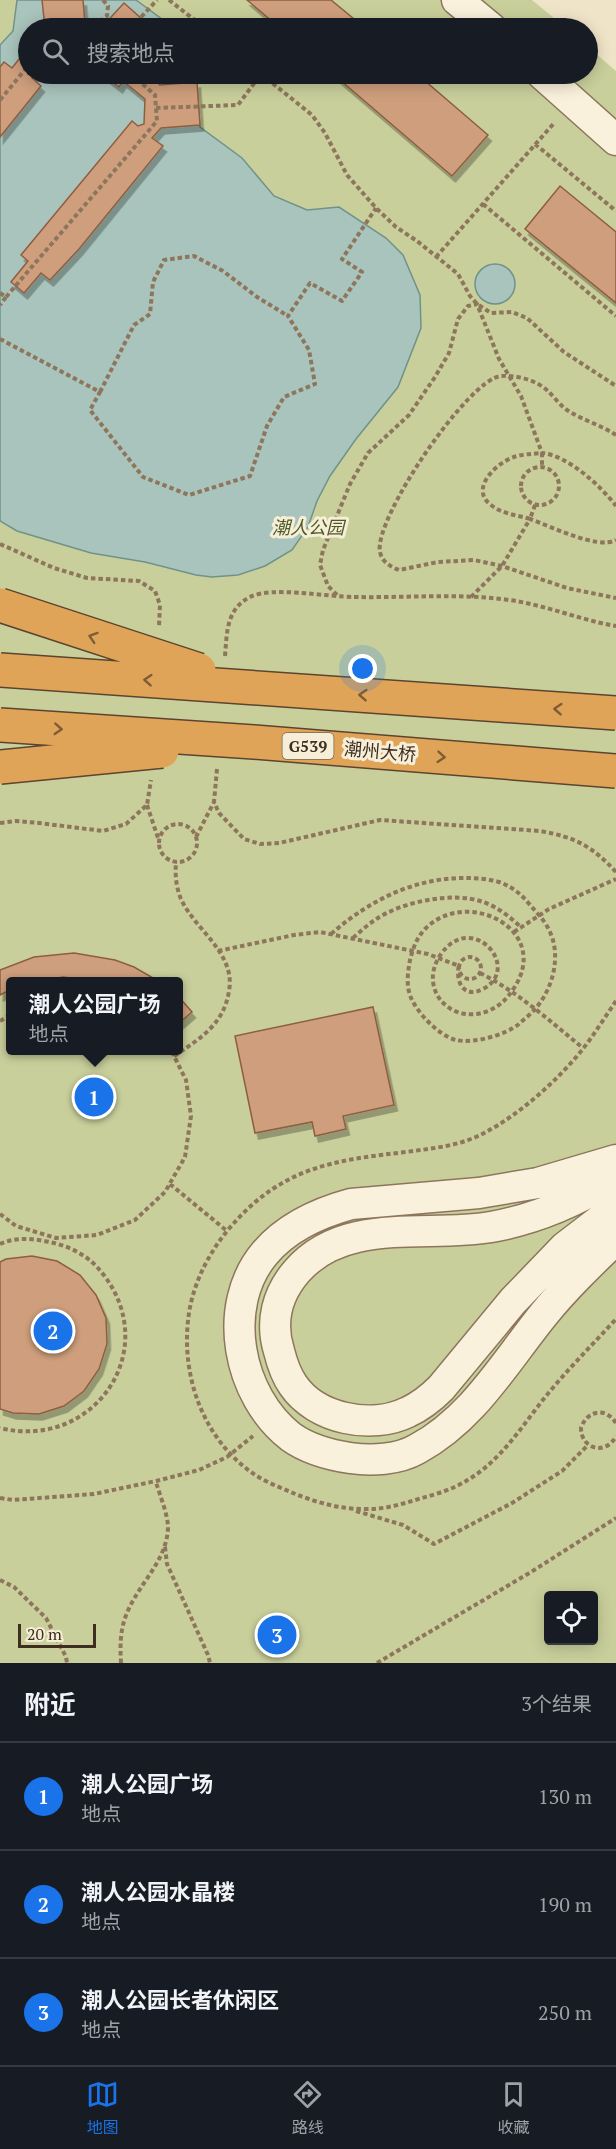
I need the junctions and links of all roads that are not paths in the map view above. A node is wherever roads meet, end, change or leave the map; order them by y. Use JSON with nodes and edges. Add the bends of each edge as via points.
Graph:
{"nodes":[{"id":1,"x":457,"y":0,"type":"edge"},
{"id":2,"x":479,"y":18,"type":"edge"},
{"id":3,"x":553,"y":84,"type":"edge"},
{"id":4,"x":616,"y":140,"type":"edge"},
{"id":5,"x":0,"y":605,"type":"edge"},
{"id":6,"x":0,"y":670,"type":"edge"},
{"id":7,"x":249,"y":687,"type":"junction"},
{"id":8,"x":616,"y":713,"type":"edge"},
{"id":9,"x":0,"y":725,"type":"edge"},
{"id":10,"x":254,"y":742,"type":"junction"},
{"id":11,"x":0,"y":767,"type":"edge"},
{"id":12,"x":616,"y":771,"type":"edge"},
{"id":13,"x":616,"y":1160,"type":"edge"},
{"id":14,"x":616,"y":1176,"type":"edge"},
{"id":15,"x":616,"y":1208,"type":"edge"},
{"id":16,"x":616,"y":1239,"type":"edge"}],
"edges":[{"from":1,"to":2,"type":"street"},
{"from":3,"to":4,"type":"street"},
{"from":7,"to":5,"type":"highway","one_way":true,"bridge":true},
{"from":7,"to":6,"type":"highway","one_way":true,"bridge":true},
{"from":8,"to":7,"type":"highway","one_way":true,"bridge":true},
{"from":9,"to":10,"type":"highway","name":"潮州大桥","number":"G539","one_way":true,"bridge":true},
{"from":10,"to":11,"type":"highway","bridge":true},
{"from":10,"to":12,"type":"highway","name":"潮州大桥","number":"G539","one_way":true,"bridge":true},
{"from":13,"to":16,"type":"street","via":[[538,1183],[478,1193],[351,1204],[297,1226],[264,1254],[246,1287],[240,1312],[245,1366],[260,1401],[273,1418],[291,1437],[309,1447],[333,1456],[364,1460],[416,1450],[446,1431],[475,1404],[556,1300]]},
{"from":14,"to":15,"type":"street","via":[[578,1199],[515,1221],[470,1230],[365,1235],[324,1249],[297,1271],[277,1307],[275,1340],[286,1373],[301,1395],[344,1417],[373,1421],[407,1413],[441,1388],[513,1301],[565,1247]]}]}
